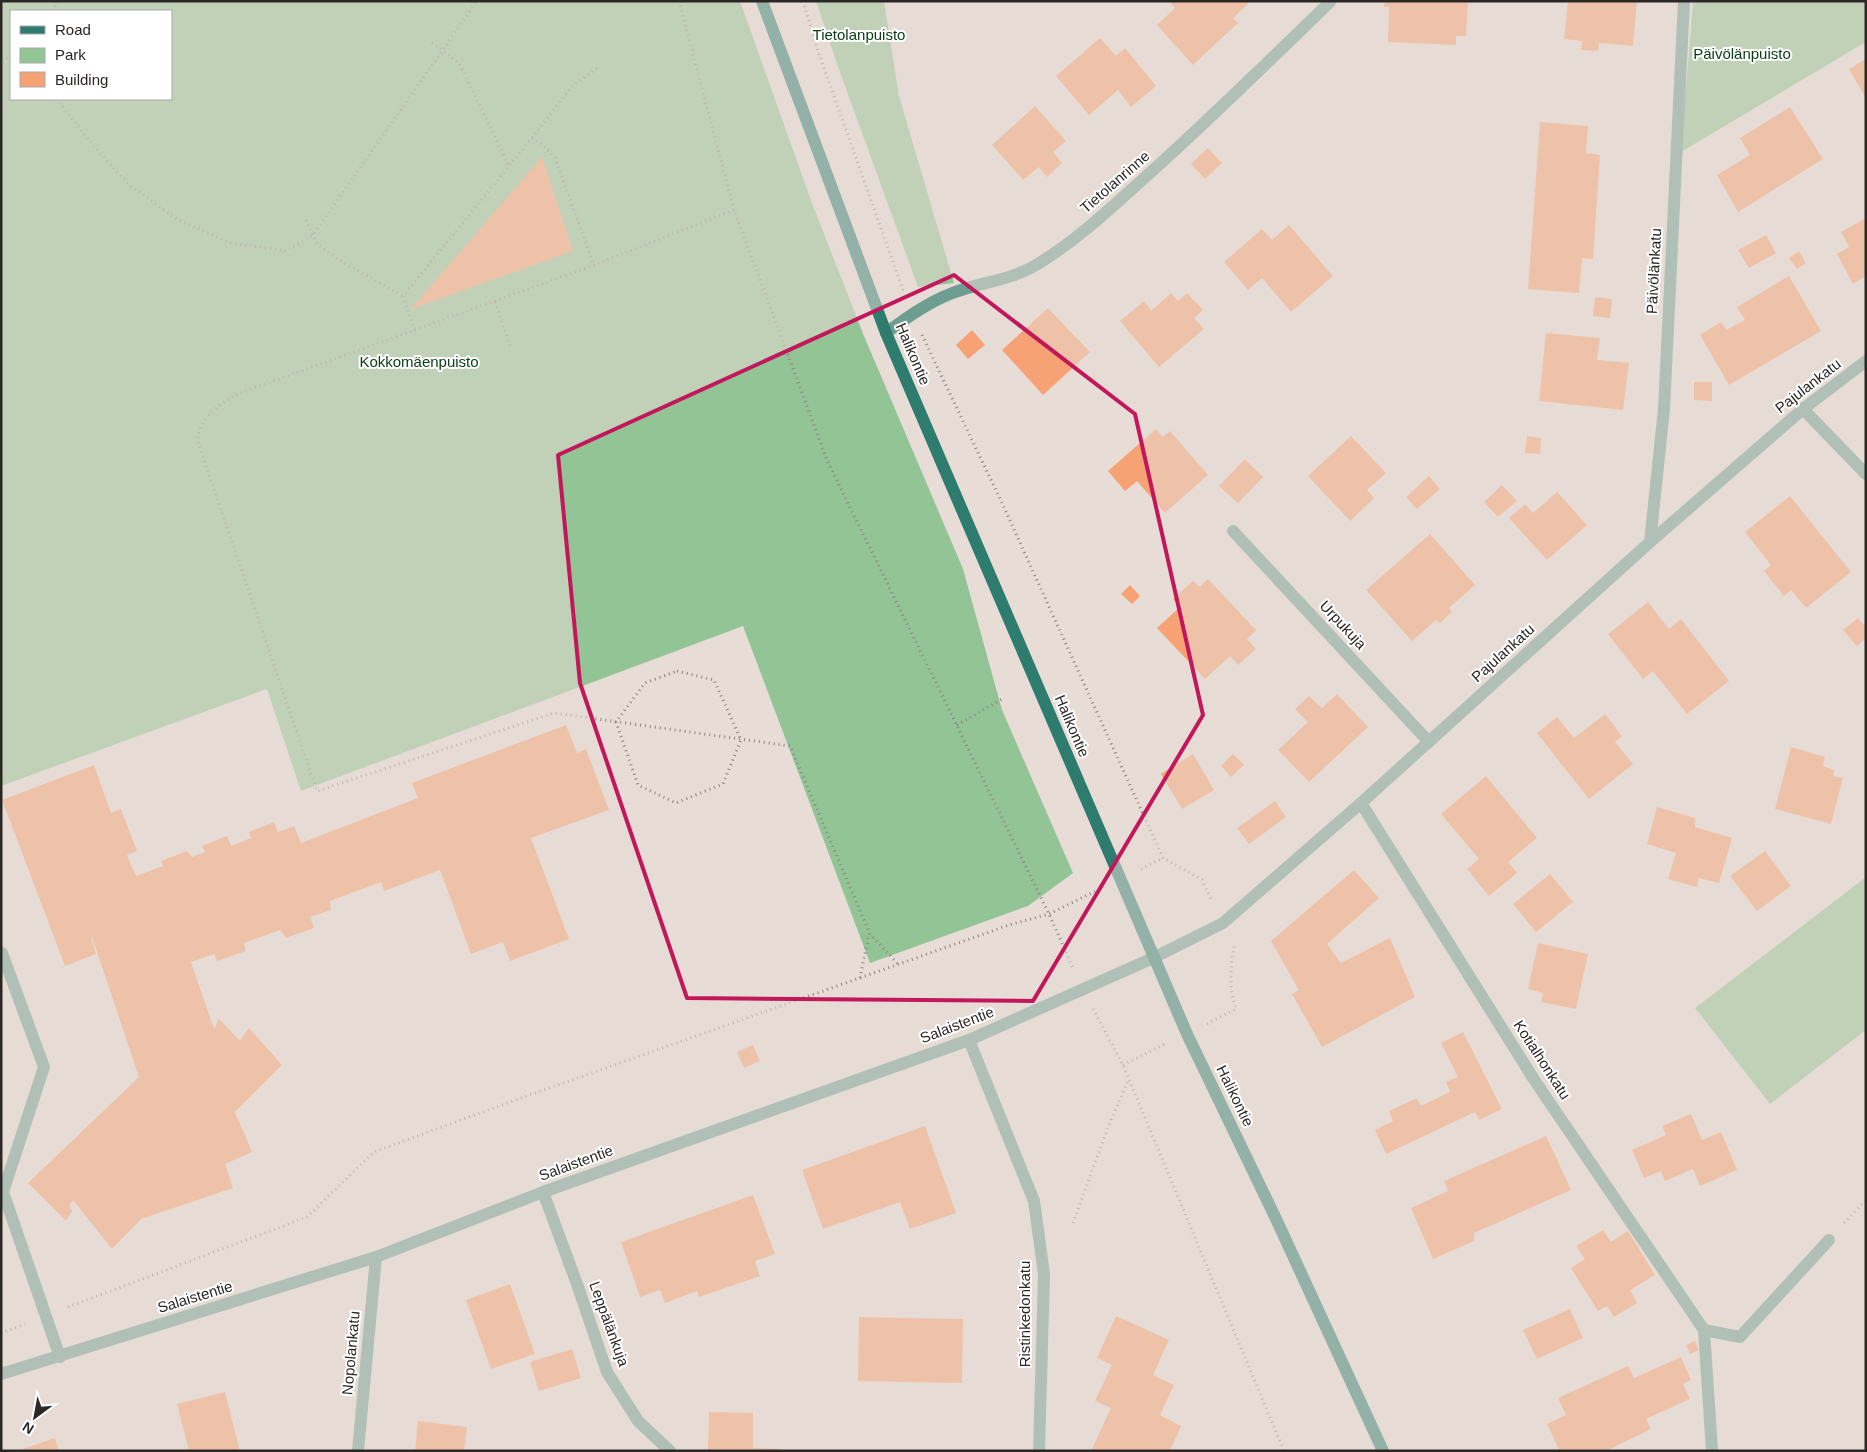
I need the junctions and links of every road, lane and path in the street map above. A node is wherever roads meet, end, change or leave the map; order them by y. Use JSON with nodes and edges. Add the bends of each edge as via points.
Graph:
{"nodes":[{"id":1,"x":477,"y":1,"type":"edge"},
{"id":2,"x":679,"y":1,"type":"edge"},
{"id":3,"x":762,"y":1,"type":"edge"},
{"id":4,"x":803,"y":1,"type":"edge"},
{"id":5,"x":1684,"y":1,"type":"edge"},
{"id":6,"x":1330,"y":2,"type":"edge"},
{"id":7,"x":432,"y":43,"type":"dead end"},
{"id":8,"x":441,"y":50,"type":"junction"},
{"id":9,"x":597,"y":68,"type":"dead end"},
{"id":10,"x":57,"y":100,"type":"edge"},
{"id":11,"x":532,"y":138,"type":"junction"},
{"id":12,"x":509,"y":166,"type":"junction"},
{"id":13,"x":734,"y":210,"type":"junction"},
{"id":14,"x":306,"y":220,"type":"dead end"},
{"id":15,"x":313,"y":235,"type":"junction"},
{"id":16,"x":594,"y":266,"type":"junction"},
{"id":17,"x":403,"y":296,"type":"junction"},
{"id":18,"x":495,"y":302,"type":"junction"},
{"id":19,"x":912,"y":314,"type":"junction"},
{"id":20,"x":415,"y":330,"type":"junction"},
{"id":21,"x":886,"y":333,"type":"junction"},
{"id":22,"x":510,"y":346,"type":"dead end"},
{"id":23,"x":1866,"y":361,"type":"edge"},
{"id":24,"x":1803,"y":408,"type":"junction"},
{"id":25,"x":1866,"y":474,"type":"edge"},
{"id":26,"x":1233,"y":531,"type":"dead end"},
{"id":27,"x":1650,"y":542,"type":"junction"},
{"id":28,"x":1004,"y":698,"type":"dead end"},
{"id":29,"x":616,"y":722,"type":"junction"},
{"id":30,"x":956,"y":724,"type":"junction"},
{"id":31,"x":741,"y":740,"type":"junction"},
{"id":32,"x":1429,"y":742,"type":"junction"},
{"id":33,"x":1362,"y":803,"type":"junction"},
{"id":34,"x":1163,"y":858,"type":"junction"},
{"id":35,"x":1120,"y":879,"type":"junction"},
{"id":36,"x":1049,"y":914,"type":"junction"},
{"id":37,"x":1223,"y":922,"type":"junction"},
{"id":38,"x":870,"y":934,"type":"junction"},
{"id":39,"x":2,"y":953,"type":"edge"},
{"id":40,"x":1153,"y":958,"type":"junction"},
{"id":41,"x":898,"y":964,"type":"junction"},
{"id":42,"x":860,"y":978,"type":"junction"},
{"id":43,"x":1083,"y":990,"type":"junction"},
{"id":44,"x":1187,"y":1034,"type":"junction"},
{"id":45,"x":969,"y":1040,"type":"junction"},
{"id":46,"x":1123,"y":1065,"type":"junction"},
{"id":47,"x":1129,"y":1079,"type":"junction"},
{"id":48,"x":543,"y":1192,"type":"junction"},
{"id":49,"x":1866,"y":1200,"type":"edge"},
{"id":50,"x":1073,"y":1223,"type":"dead end"},
{"id":51,"x":1828,"y":1240,"type":"joint"},
{"id":52,"x":376,"y":1257,"type":"junction"},
{"id":53,"x":46,"y":1316,"type":"junction"},
{"id":54,"x":1704,"y":1330,"type":"junction"},
{"id":55,"x":1,"y":1333,"type":"edge"},
{"id":56,"x":60,"y":1357,"type":"junction"},
{"id":57,"x":1,"y":1374,"type":"edge"},
{"id":58,"x":358,"y":1451,"type":"edge"},
{"id":59,"x":670,"y":1451,"type":"edge"},
{"id":60,"x":1039,"y":1451,"type":"edge"},
{"id":61,"x":1284,"y":1451,"type":"edge"},
{"id":62,"x":1383,"y":1451,"type":"edge"},
{"id":63,"x":1712,"y":1451,"type":"edge"}],
"edges":[{"from":1,"to":8,"type":"path"},
{"from":2,"to":13,"type":"path"},
{"from":3,"to":21,"type":"main road","name":"Halikontie"},
{"from":4,"to":19,"type":"path"},
{"from":5,"to":27,"type":"street","name":"Päivölänkatu","via":[[1664,408]]},
{"from":6,"to":19,"type":"street","name":"Tietolanrinne","via":[[1205,123],[1069,242],[1036,266],[1008,278],[951,293]]},
{"from":7,"to":8,"type":"path"},
{"from":8,"to":12,"type":"path","via":[[459,63]]},
{"from":8,"to":15,"type":"path"},
{"from":9,"to":11,"type":"path","via":[[571,87]]},
{"from":10,"to":15,"type":"path","via":[[127,183],[175,218],[231,244],[286,251]]},
{"from":11,"to":12,"type":"path"},
{"from":11,"to":16,"type":"path","via":[[555,158]]},
{"from":12,"to":17,"type":"path"},
{"from":13,"to":16,"type":"path"},
{"from":13,"to":30,"type":"path","via":[[827,460]]},
{"from":14,"to":15,"type":"path"},
{"from":15,"to":17,"type":"path","via":[[317,244],[339,260]]},
{"from":16,"to":18,"type":"path"},
{"from":17,"to":20,"type":"path"},
{"from":18,"to":20,"type":"path"},
{"from":18,"to":22,"type":"path"},
{"from":19,"to":21,"type":"street","name":"Tietolanrinne"},
{"from":19,"to":34,"type":"path","via":[[1002,503]]},
{"from":20,"to":29,"type":"path","via":[[235,396],[220,404],[206,418],[198,437],[317,791],[554,713]]},
{"from":21,"to":35,"type":"main road","name":"Halikontie"},
{"from":23,"to":24,"type":"street","name":"Pajulankatu"},
{"from":24,"to":25,"type":"street"},
{"from":24,"to":27,"type":"street","name":"Pajulankatu"},
{"from":26,"to":32,"type":"street","name":"Urpukuja"},
{"from":27,"to":32,"type":"street","name":"Pajulankatu"},
{"from":28,"to":30,"type":"path"},
{"from":29,"to":31,"type":"path"},
{"from":29,"to":31,"type":"path","via":[[645,683],[678,671],[714,680]]},
{"from":29,"to":31,"type":"path","via":[[638,785],[676,803],[723,784]]},
{"from":30,"to":36,"type":"path"},
{"from":31,"to":38,"type":"path","via":[[790,746]]},
{"from":32,"to":33,"type":"street","name":"Pajulankatu"},
{"from":33,"to":37,"type":"street","name":"Pajulankatu"},
{"from":33,"to":54,"type":"street","name":"Kotialhonkatu","via":[[1533,1078]]},
{"from":34,"to":35,"type":"path"},
{"from":34,"to":37,"type":"path","via":[[1202,880]]},
{"from":35,"to":36,"type":"path"},
{"from":35,"to":40,"type":"main road","name":"Halikontie"},
{"from":36,"to":41,"type":"path"},
{"from":36,"to":43,"type":"path"},
{"from":37,"to":40,"type":"street","name":"Pajulankatu"},
{"from":37,"to":44,"type":"path","via":[[1234,946],[1231,990],[1236,1009]]},
{"from":38,"to":41,"type":"path"},
{"from":38,"to":42,"type":"path"},
{"from":39,"to":53,"type":"street","via":[[44,1068],[3,1192]]},
{"from":40,"to":43,"type":"street","name":"Salaistentie"},
{"from":40,"to":44,"type":"main road","name":"Halikontie"},
{"from":41,"to":42,"type":"path"},
{"from":42,"to":53,"type":"path","via":[[374,1152],[307,1217]]},
{"from":43,"to":45,"type":"street","name":"Salaistentie"},
{"from":43,"to":46,"type":"path"},
{"from":44,"to":46,"type":"path"},
{"from":44,"to":62,"type":"main road","name":"Halikontie"},
{"from":45,"to":48,"type":"street","name":"Salaistentie"},
{"from":45,"to":60,"type":"street","name":"Ristinkedonkatu","via":[[1034,1201],[1044,1274]]},
{"from":46,"to":47,"type":"path"},
{"from":47,"to":50,"type":"path"},
{"from":47,"to":61,"type":"path"},
{"from":48,"to":52,"type":"street","name":"Salaistentie"},
{"from":48,"to":59,"type":"street","name":"Leppälänkuja","via":[[607,1372],[638,1421]]},
{"from":49,"to":51,"type":"path"},
{"from":51,"to":54,"type":"street","via":[[1740,1337]]},
{"from":52,"to":56,"type":"street","name":"Salaistentie"},
{"from":52,"to":58,"type":"street","name":"Nopolankatu"},
{"from":53,"to":55,"type":"path"},
{"from":53,"to":56,"type":"street"},
{"from":54,"to":63,"type":"street"},
{"from":56,"to":57,"type":"street","name":"Salaistentie"}]}
